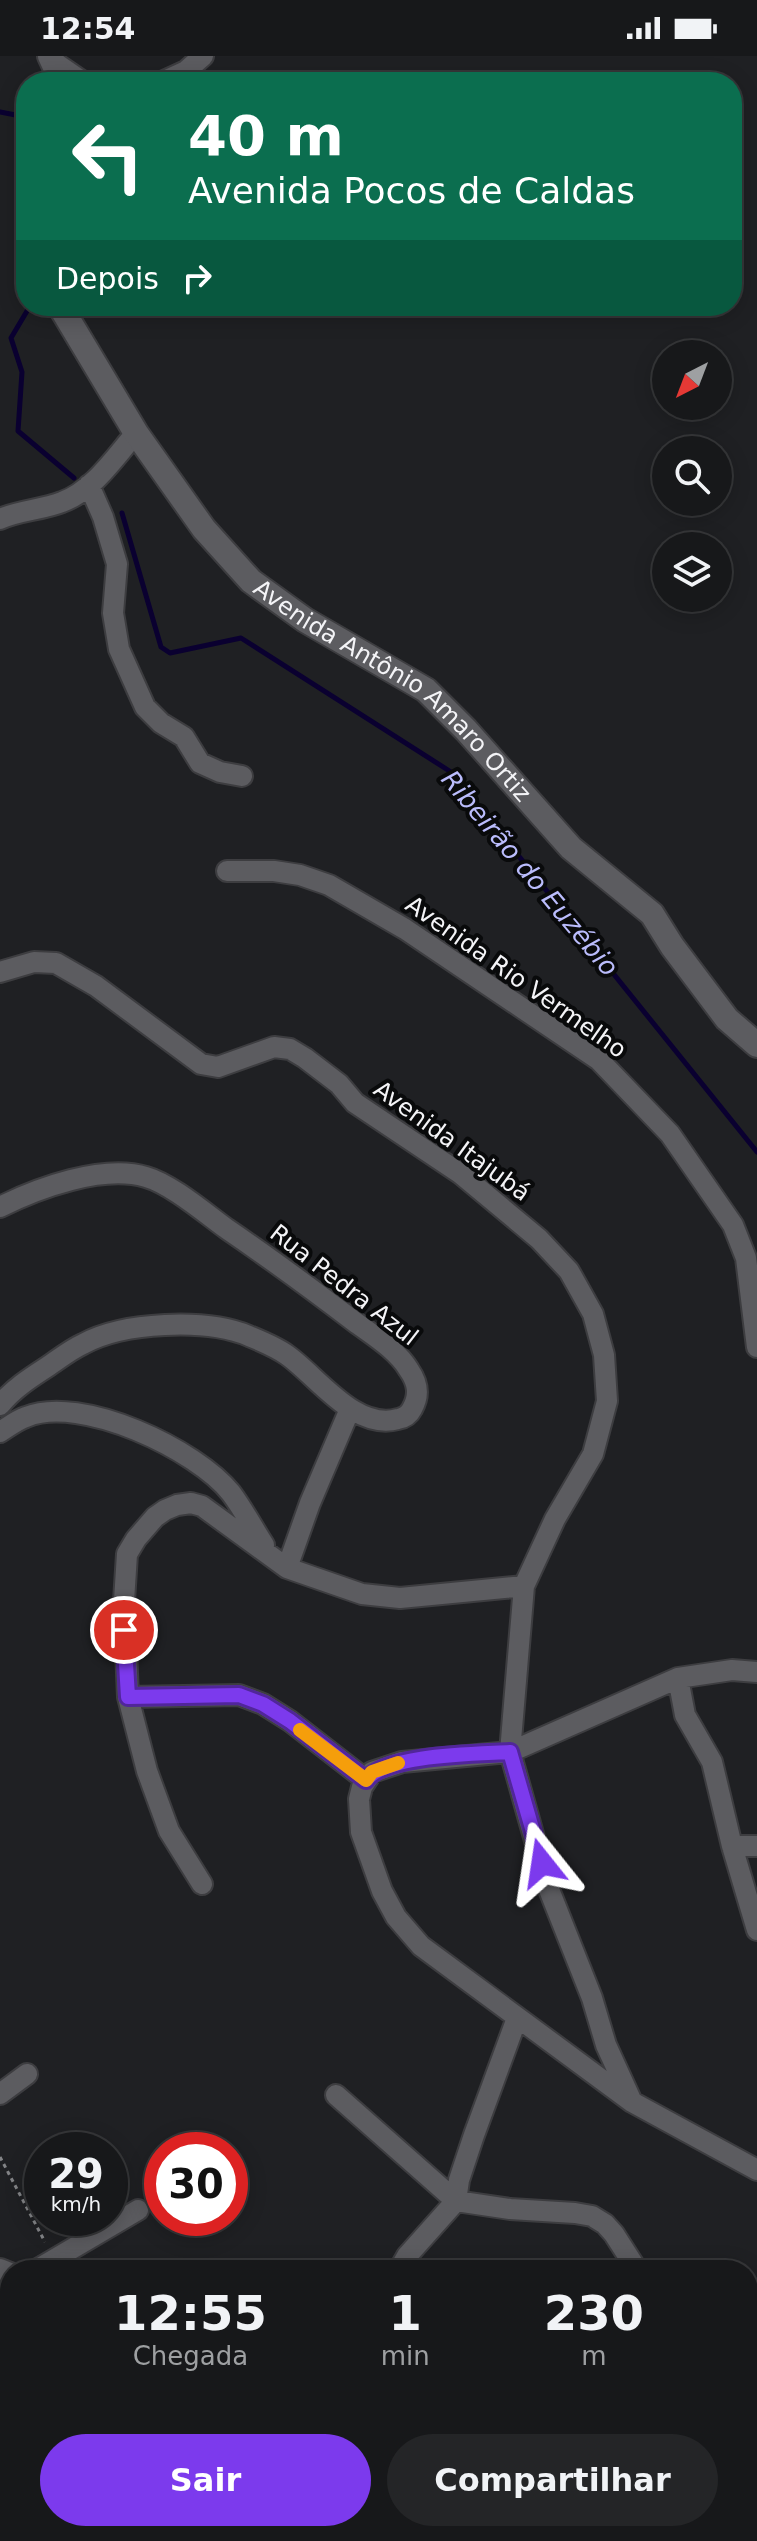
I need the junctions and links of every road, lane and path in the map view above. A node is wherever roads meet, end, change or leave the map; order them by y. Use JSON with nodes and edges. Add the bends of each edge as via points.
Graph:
{"nodes":[{"id":1,"x":203,"y":56,"type":"edge"},
{"id":2,"x":184,"y":72,"type":"edge"},
{"id":3,"x":66,"y":316,"type":"edge"},
{"id":4,"x":136,"y":433,"type":"junction"},
{"id":5,"x":89,"y":485,"type":"junction"},
{"id":6,"x":0,"y":519,"type":"edge"},
{"id":7,"x":242,"y":776,"type":"dead end"},
{"id":8,"x":227,"y":871,"type":"dead end"},
{"id":9,"x":0,"y":972,"type":"edge"},
{"id":10,"x":757,"y":1045,"type":"edge"},
{"id":11,"x":0,"y":1207,"type":"edge"},
{"id":12,"x":757,"y":1347,"type":"edge"},
{"id":13,"x":0,"y":1405,"type":"edge"},
{"id":14,"x":350,"y":1409,"type":"junction"},
{"id":15,"x":0,"y":1432,"type":"edge"},
{"id":16,"x":280,"y":1563,"type":"junction"},
{"id":17,"x":524,"y":1586,"type":"junction"},
{"id":18,"x":757,"y":1672,"type":"edge"},
{"id":19,"x":678,"y":1678,"type":"junction"},
{"id":20,"x":128,"y":1697,"type":"junction"},
{"id":21,"x":510,"y":1752,"type":"junction"},
{"id":22,"x":366,"y":1780,"type":"junction"},
{"id":23,"x":732,"y":1846,"type":"junction"},
{"id":24,"x":757,"y":1846,"type":"edge"},
{"id":25,"x":202,"y":1884,"type":"dead end"},
{"id":26,"x":757,"y":1930,"type":"edge"},
{"id":27,"x":517,"y":2018,"type":"junction"},
{"id":28,"x":27,"y":2074,"type":"dead end"},
{"id":29,"x":0,"y":2094,"type":"edge"},
{"id":30,"x":336,"y":2095,"type":"dead end"},
{"id":31,"x":632,"y":2102,"type":"junction"},
{"id":32,"x":0,"y":2157,"type":"edge"},
{"id":33,"x":757,"y":2170,"type":"edge"},
{"id":34,"x":456,"y":2201,"type":"junction"},
{"id":35,"x":138,"y":2210,"type":"dead end"},
{"id":36,"x":43,"y":2260,"type":"edge"},
{"id":37,"x":52,"y":2260,"type":"edge"},
{"id":38,"x":406,"y":2260,"type":"edge"},
{"id":39,"x":631,"y":2260,"type":"edge"}],
"edges":[{"from":1,"to":2,"type":"street"},
{"from":3,"to":4,"type":"street","name":"Avenida Antônio Amaro Ortiz"},
{"from":4,"to":5,"type":"street"},
{"from":4,"to":10,"type":"street","name":"Avenida Antônio Amaro Ortiz","via":[[204,529],[251,581],[305,620],[426,690],[571,848],[652,914],[727,1019]]},
{"from":5,"to":6,"type":"street","via":[[63,502]]},
{"from":5,"to":7,"type":"street","via":[[117,564],[113,613],[119,649],[145,707],[184,737],[200,763]]},
{"from":8,"to":12,"type":"street","name":"Avenida Rio Vermelho","via":[[274,871],[329,885],[405,929],[599,1060],[670,1134],[733,1225],[746,1258]]},
{"from":9,"to":17,"type":"street","name":"Avenida Itajubá","via":[[34,962],[56,963],[201,1064],[218,1067],[274,1047],[290,1049],[322,1069],[370,1114],[461,1174],[569,1271],[593,1314],[604,1355],[607,1401],[593,1454]]},
{"from":11,"to":14,"type":"street","name":"Rua Pedra Azul","via":[[25,1194],[117,1173],[146,1177],[177,1194],[393,1351],[417,1384],[411,1413],[404,1417],[376,1420]]},
{"from":13,"to":14,"type":"street","name":"Rua Pedra Azul","via":[[27,1380],[84,1343],[152,1325],[246,1334],[285,1353]]},
{"from":14,"to":16,"type":"street"},
{"from":15,"to":16,"type":"street","via":[[28,1416],[55,1413],[97,1417],[147,1434],[188,1455],[230,1491]]},
{"from":16,"to":17,"type":"street","via":[[362,1594],[400,1598]]},
{"from":16,"to":20,"type":"street","via":[[202,1506],[177,1505],[155,1517],[127,1554]]},
{"from":17,"to":21,"type":"street"},
{"from":18,"to":19,"type":"street"},
{"from":19,"to":21,"type":"street"},
{"from":19,"to":23,"type":"street","via":[[685,1715],[712,1762]]},
{"from":20,"to":22,"type":"street","via":[[239,1695],[290,1721]]},
{"from":20,"to":25,"type":"street","via":[[169,1831]]},
{"from":21,"to":22,"type":"street","via":[[402,1762],[372,1772]]},
{"from":21,"to":31,"type":"street","via":[[548,1887]]},
{"from":22,"to":27,"type":"street","via":[[359,1799],[361,1832],[396,1917],[421,1946]]},
{"from":23,"to":24,"type":"street"},
{"from":23,"to":26,"type":"street"},
{"from":27,"to":31,"type":"street"},
{"from":27,"to":34,"type":"street"},
{"from":28,"to":29,"type":"street"},
{"from":30,"to":34,"type":"street"},
{"from":31,"to":33,"type":"street"},
{"from":32,"to":36,"type":"path"},
{"from":34,"to":38,"type":"street"},
{"from":34,"to":39,"type":"street","via":[[592,2216],[614,2234]]},
{"from":35,"to":37,"type":"street"}]}
